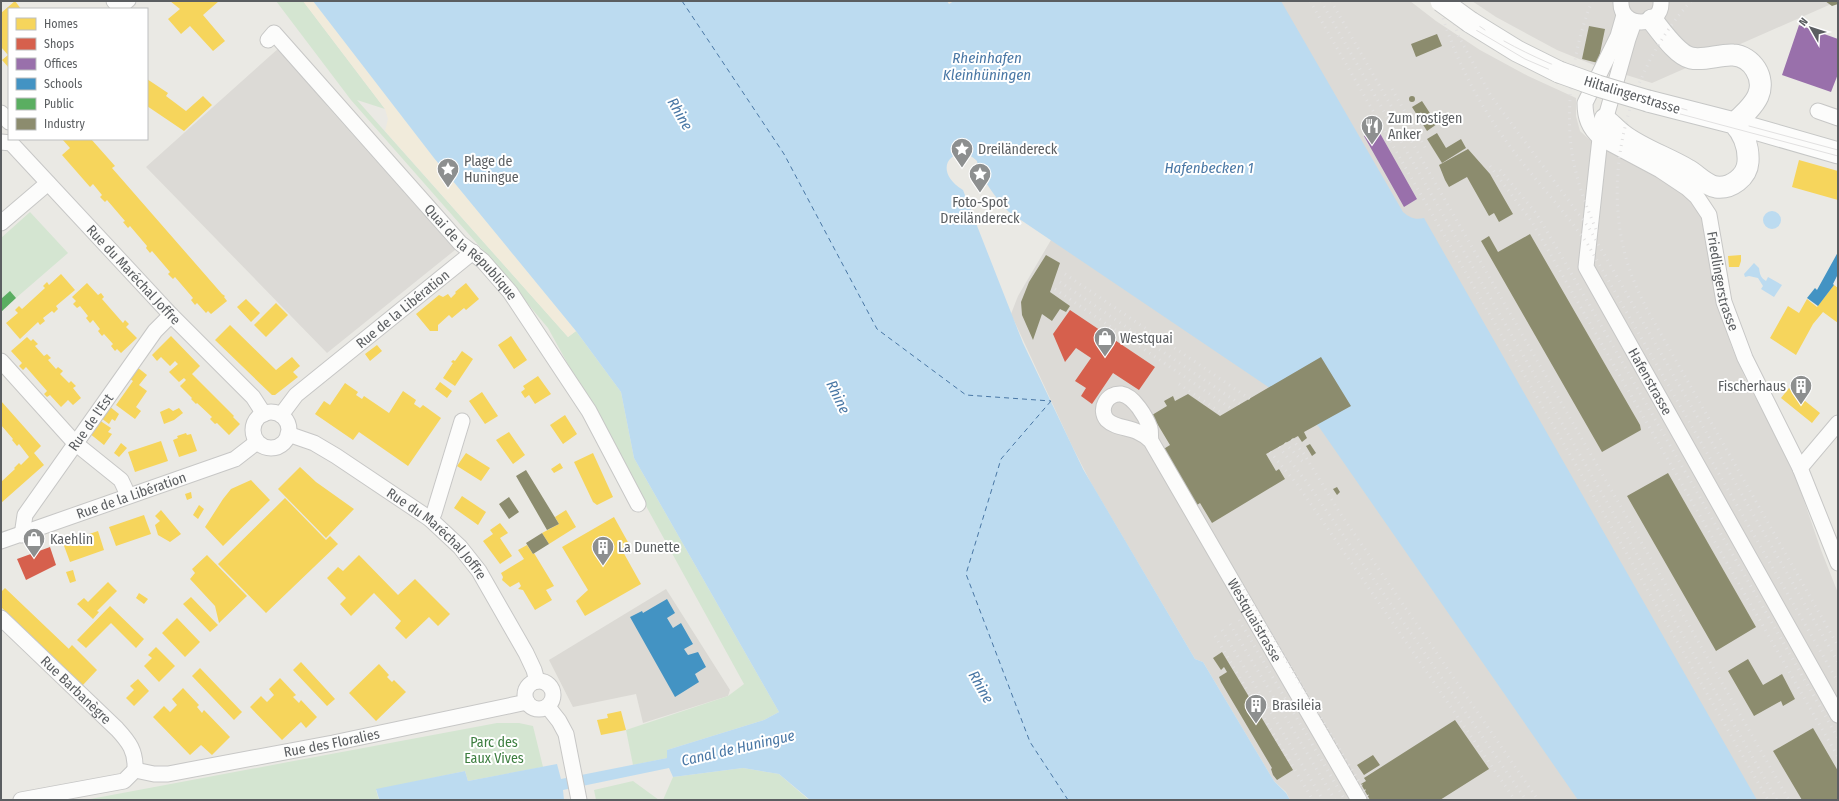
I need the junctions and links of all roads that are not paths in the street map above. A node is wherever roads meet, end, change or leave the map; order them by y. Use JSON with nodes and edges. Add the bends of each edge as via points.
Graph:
{"nodes":[{"id":1,"x":130,"y":1,"type":"edge"},
{"id":2,"x":1441,"y":1,"type":"edge"},
{"id":3,"x":1661,"y":1,"type":"edge"},
{"id":4,"x":122,"y":8,"type":"edge"},
{"id":5,"x":1633,"y":14,"type":"edge"},
{"id":6,"x":268,"y":40,"type":"dead end"},
{"id":7,"x":1818,"y":111,"type":"dead end"},
{"id":8,"x":1838,"y":118,"type":"edge"},
{"id":9,"x":1734,"y":123,"type":"junction"},
{"id":10,"x":1603,"y":129,"type":"junction"},
{"id":11,"x":8,"y":141,"type":"edge"},
{"id":12,"x":1838,"y":152,"type":"edge"},
{"id":13,"x":48,"y":183,"type":"junction"},
{"id":14,"x":4,"y":215,"type":"edge"},
{"id":15,"x":473,"y":252,"type":"junction"},
{"id":16,"x":170,"y":316,"type":"junction"},
{"id":17,"x":1,"y":361,"type":"edge"},
{"id":18,"x":264,"y":414,"type":"junction"},
{"id":19,"x":281,"y":415,"type":"junction"},
{"id":20,"x":462,"y":421,"type":"dead end"},
{"id":21,"x":1838,"y":423,"type":"edge"},
{"id":22,"x":288,"y":434,"type":"junction"},
{"id":23,"x":1151,"y":441,"type":"dead end"},
{"id":24,"x":257,"y":442,"type":"junction"},
{"id":25,"x":75,"y":443,"type":"junction"},
{"id":26,"x":1800,"y":468,"type":"junction"},
{"id":27,"x":128,"y":495,"type":"junction"},
{"id":28,"x":638,"y":504,"type":"dead end"},
{"id":29,"x":430,"y":519,"type":"junction"},
{"id":30,"x":22,"y":535,"type":"junction"},
{"id":31,"x":1,"y":541,"type":"edge"},
{"id":32,"x":1838,"y":563,"type":"edge"},
{"id":33,"x":1,"y":618,"type":"edge"},
{"id":34,"x":537,"y":681,"type":"junction"},
{"id":35,"x":527,"y":702,"type":"junction"},
{"id":36,"x":548,"y":707,"type":"junction"},
{"id":37,"x":1838,"y":715,"type":"edge"},
{"id":38,"x":135,"y":770,"type":"junction"},
{"id":39,"x":21,"y":800,"type":"edge"},
{"id":40,"x":579,"y":800,"type":"edge"},
{"id":41,"x":1359,"y":800,"type":"edge"}],
"edges":[{"from":1,"to":4,"type":"street"},
{"from":2,"to":9,"type":"main road","name":"Hiltalingerstrasse","bridge":true,"via":[[1486,34],[1559,72],[1648,101]]},
{"from":3,"to":5,"type":"street","via":[[1660,10]]},
{"from":5,"to":9,"type":"main road","via":[[1680,54],[1691,58],[1734,55],[1753,64],[1761,84],[1758,95]]},
{"from":5,"to":10,"type":"street","name":"Hafenstrasse"},
{"from":5,"to":10,"type":"street","via":[[1618,36],[1585,104],[1585,116],[1592,131]]},
{"from":6,"to":15,"type":"street","name":"Quai de la République","via":[[274,33],[460,244]]},
{"from":7,"to":8,"type":"street"},
{"from":9,"to":10,"type":"main road","via":[[1747,146],[1748,164],[1739,179],[1725,187],[1708,184],[1624,136]]},
{"from":9,"to":12,"type":"main road","name":"Hiltalingerstrasse"},
{"from":10,"to":26,"type":"street","name":"Friedlingerstrasse","via":[[1687,188],[1697,197],[1709,215],[1724,302],[1745,358]]},
{"from":10,"to":37,"type":"street","name":"Hafenstrasse","via":[[1585,260],[1587,271]]},
{"from":11,"to":13,"type":"street","name":"Rue du Maréchal Joffre"},
{"from":13,"to":14,"type":"street"},
{"from":13,"to":16,"type":"street","name":"Rue du Maréchal Joffre"},
{"from":15,"to":19,"type":"street","name":"Rue de la Libération","via":[[296,395]]},
{"from":15,"to":28,"type":"street","name":"Quai de la République","via":[[510,292],[553,356],[596,424]]},
{"from":16,"to":18,"type":"street","name":"Rue du Maréchal Joffre","via":[[253,397]]},
{"from":16,"to":25,"type":"street","name":"Rue de l'Est","via":[[155,331]]},
{"from":17,"to":25,"type":"street"},
{"from":18,"to":19,"type":"street","via":[[272,412]]},
{"from":18,"to":24,"type":"street","via":[[259,416],[253,426]]},
{"from":19,"to":22,"type":"street","via":[[286,422]]},
{"from":20,"to":29,"type":"street"},
{"from":21,"to":26,"type":"street"},
{"from":22,"to":24,"type":"street","via":[[282,444],[272,448]]},
{"from":22,"to":29,"type":"street","name":"Rue du Maréchal Joffre","via":[[314,443],[336,456]]},
{"from":23,"to":41,"type":"street","name":"Westquaistrasse"},
{"from":24,"to":27,"type":"street","name":"Rue de la Libération","via":[[235,459]]},
{"from":25,"to":27,"type":"street","via":[[121,480]]},
{"from":25,"to":30,"type":"street","name":"Rue de l'Est","via":[[25,515]]},
{"from":26,"to":32,"type":"street","name":"Friedlingerstrasse"},
{"from":27,"to":30,"type":"street","name":"Rue de la Libération"},
{"from":29,"to":34,"type":"street","name":"Rue du Maréchal Joffre","via":[[460,547],[479,571],[526,653]]},
{"from":30,"to":31,"type":"street","name":"Rue de la Libération"},
{"from":33,"to":38,"type":"street","name":"Rue Barbanègre","via":[[117,729],[131,746],[136,758]]},
{"from":34,"to":35,"type":"street","via":[[527,689]]},
{"from":34,"to":36,"type":"street","via":[[545,682],[554,694]]},
{"from":35,"to":36,"type":"street","via":[[532,708],[540,710]]},
{"from":35,"to":38,"type":"street","name":"Rue des Floralies","via":[[334,743],[168,774]]},
{"from":36,"to":40,"type":"street","via":[[566,734]]},
{"from":38,"to":39,"type":"street","via":[[124,781]]}]}
